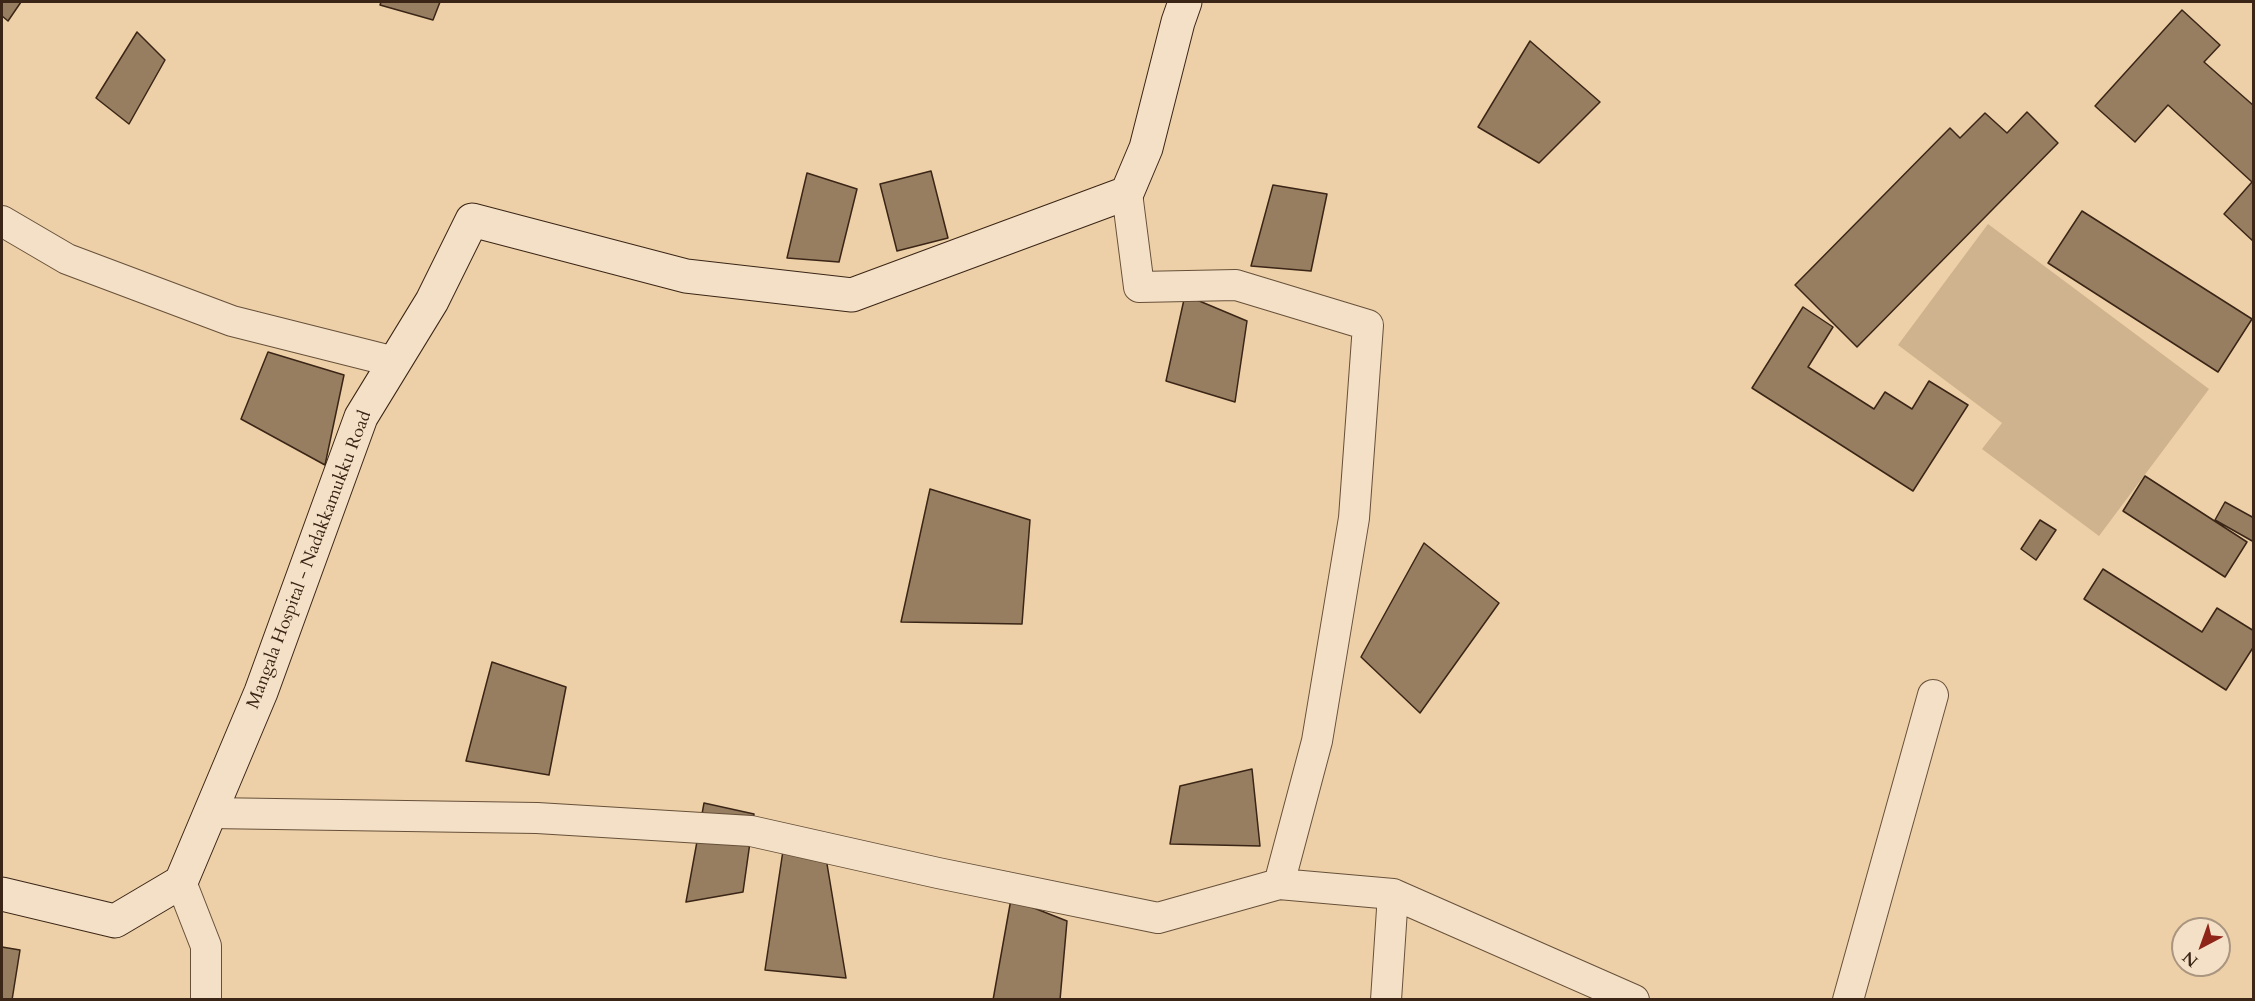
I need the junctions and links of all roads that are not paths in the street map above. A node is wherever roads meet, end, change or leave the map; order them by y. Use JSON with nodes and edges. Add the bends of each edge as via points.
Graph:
{"nodes":[{"id":1,"x":1185,"y":2,"type":"edge"},
{"id":2,"x":1127,"y":193,"type":"junction"},
{"id":3,"x":2,"y":221,"type":"edge"},
{"id":4,"x":395,"y":362,"type":"junction"},
{"id":5,"x":1933,"y":694,"type":"dead end"},
{"id":6,"x":210,"y":813,"type":"junction"},
{"id":7,"x":181,"y":882,"type":"junction"},
{"id":8,"x":1279,"y":884,"type":"junction"},
{"id":9,"x":2,"y":894,"type":"edge"},
{"id":10,"x":1393,"y":894,"type":"junction"},
{"id":11,"x":206,"y":999,"type":"edge"},
{"id":12,"x":1386,"y":999,"type":"edge"},
{"id":13,"x":1634,"y":999,"type":"edge"},
{"id":14,"x":1848,"y":999,"type":"edge"}],
"edges":[{"from":1,"to":2,"type":"main road","via":[[1146,148]]},
{"from":2,"to":4,"type":"main road","name":"Mangala Hospital - Nadakkamukku Road","via":[[852,295],[686,276],[472,220],[432,301]]},
{"from":2,"to":8,"type":"street","via":[[1139,287],[1236,285],[1368,325],[1354,518],[1317,741]]},
{"from":3,"to":4,"type":"street","via":[[67,259],[232,321]]},
{"from":4,"to":6,"type":"main road","name":"Mangala Hospital - Nadakkamukku Road","via":[[361,417],[261,692]]},
{"from":5,"to":14,"type":"street"},
{"from":6,"to":7,"type":"main road","name":"Mangala Hospital - Nadakkamukku Road"},
{"from":6,"to":8,"type":"street","via":[[537,818],[751,831],[1158,918]]},
{"from":7,"to":9,"type":"main road","via":[[115,921]]},
{"from":7,"to":11,"type":"street","via":[[206,946]]},
{"from":8,"to":10,"type":"street"},
{"from":10,"to":12,"type":"street"},
{"from":10,"to":13,"type":"street"}]}
